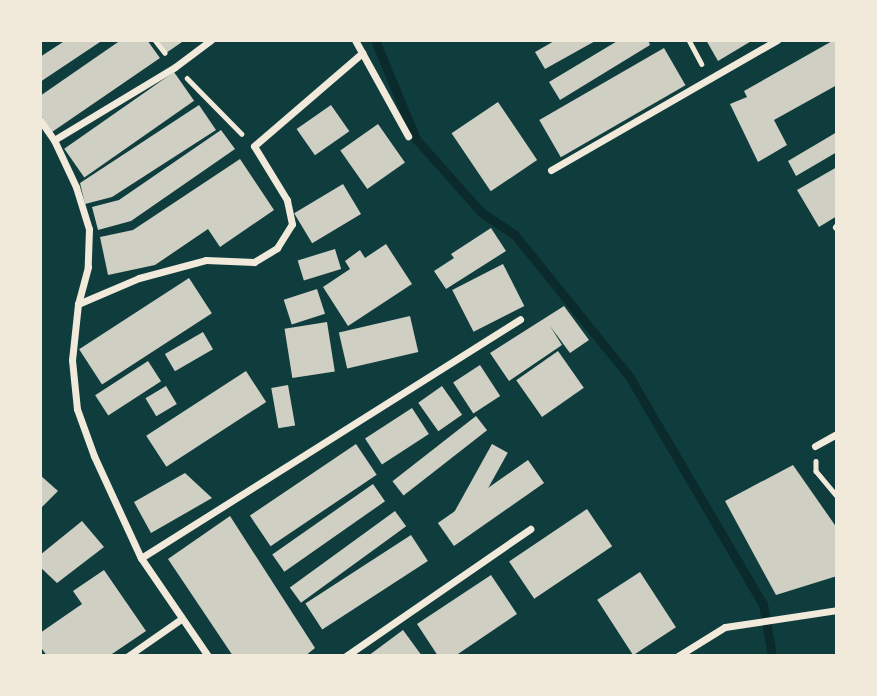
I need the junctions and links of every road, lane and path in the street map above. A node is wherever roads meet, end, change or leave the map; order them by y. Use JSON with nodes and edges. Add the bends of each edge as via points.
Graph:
{"nodes":[{"id":1,"x":155,"y":40,"type":"edge"},
{"id":2,"x":211,"y":40,"type":"edge"},
{"id":3,"x":355,"y":40,"type":"edge"},
{"id":4,"x":689,"y":40,"type":"edge"},
{"id":5,"x":776,"y":40,"type":"edge"},
{"id":6,"x":362,"y":53,"type":"junction"},
{"id":7,"x":175,"y":67,"type":"junction"},
{"id":8,"x":710,"y":81,"type":"junction"},
{"id":9,"x":40,"y":120,"type":"edge"},
{"id":10,"x":408,"y":136,"type":"dead end"},
{"id":11,"x":54,"y":140,"type":"junction"},
{"id":12,"x":254,"y":146,"type":"junction"},
{"id":13,"x":551,"y":170,"type":"dead end"},
{"id":14,"x":78,"y":304,"type":"junction"},
{"id":15,"x":520,"y":319,"type":"dead end"},
{"id":16,"x":837,"y":434,"type":"edge"},
{"id":17,"x":815,"y":446,"type":"joint"},
{"id":18,"x":837,"y":496,"type":"edge"},
{"id":19,"x":530,"y":529,"type":"dead end"},
{"id":20,"x":141,"y":558,"type":"junction"},
{"id":21,"x":837,"y":610,"type":"edge"},
{"id":22,"x":181,"y":619,"type":"junction"},
{"id":23,"x":128,"y":656,"type":"edge"},
{"id":24,"x":208,"y":656,"type":"edge"},
{"id":25,"x":346,"y":656,"type":"edge"},
{"id":26,"x":678,"y":656,"type":"edge"}],
"edges":[{"from":1,"to":7,"type":"path"},
{"from":2,"to":7,"type":"street"},
{"from":3,"to":6,"type":"street"},
{"from":4,"to":8,"type":"path"},
{"from":5,"to":8,"type":"street"},
{"from":6,"to":10,"type":"street"},
{"from":6,"to":12,"type":"street"},
{"from":7,"to":11,"type":"street"},
{"from":7,"to":12,"type":"path"},
{"from":8,"to":13,"type":"street"},
{"from":9,"to":11,"type":"street"},
{"from":11,"to":14,"type":"street","via":[[89,229],[88,267]]},
{"from":12,"to":14,"type":"street","via":[[287,200],[292,224],[277,248],[254,262],[206,260],[139,278]]},
{"from":14,"to":20,"type":"street","via":[[72,360],[77,409]]},
{"from":15,"to":20,"type":"street"},
{"from":16,"to":17,"type":"street"},
{"from":17,"to":18,"type":"path","via":[[816,471]]},
{"from":19,"to":25,"type":"street"},
{"from":20,"to":22,"type":"street"},
{"from":21,"to":26,"type":"street","via":[[725,627]]},
{"from":22,"to":23,"type":"street"},
{"from":22,"to":24,"type":"street"}]}
